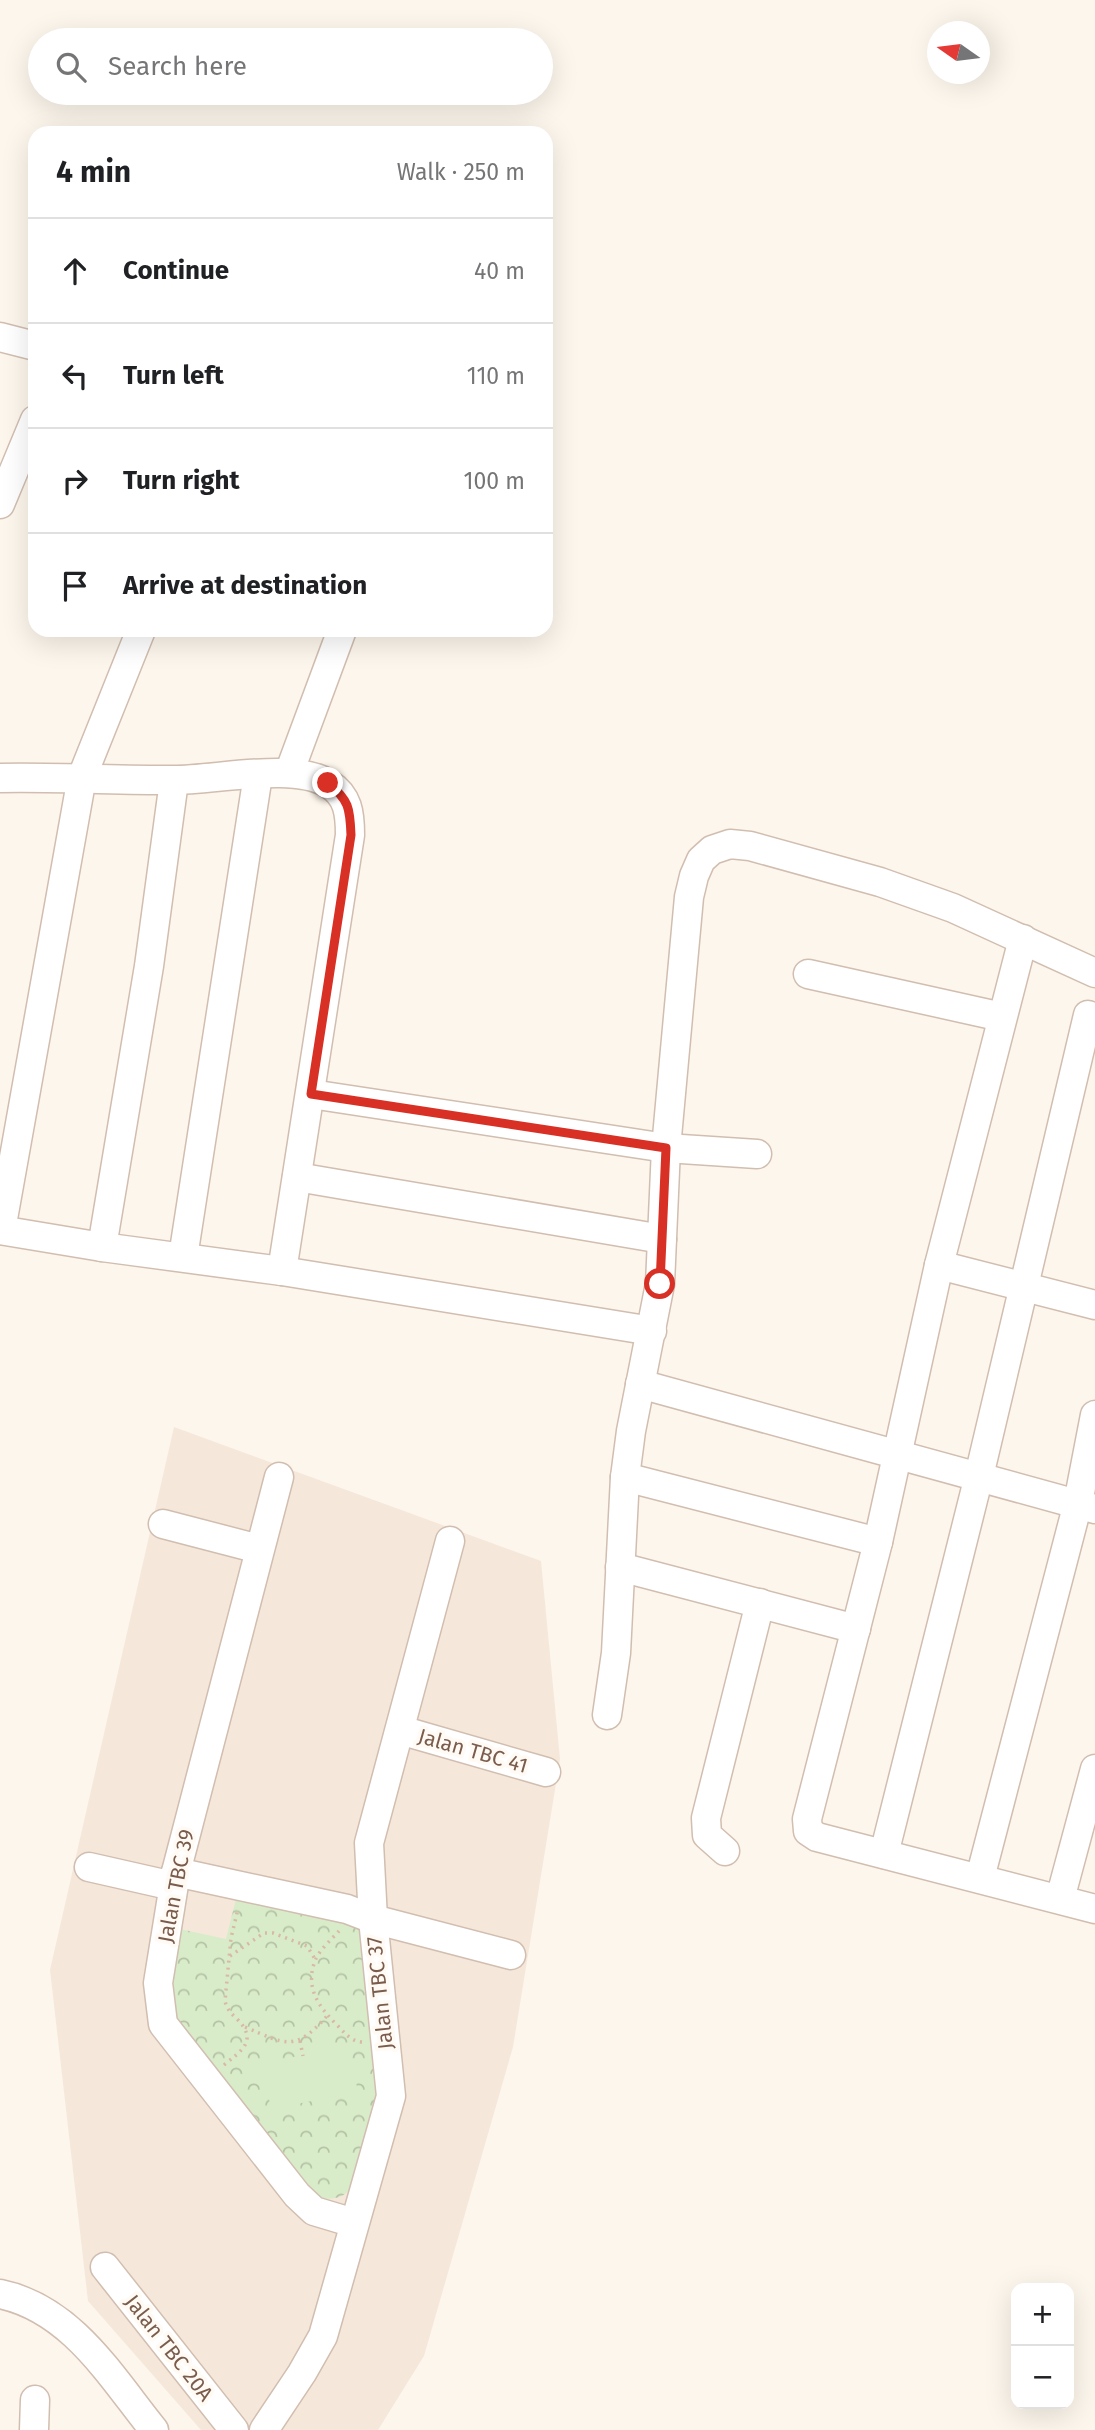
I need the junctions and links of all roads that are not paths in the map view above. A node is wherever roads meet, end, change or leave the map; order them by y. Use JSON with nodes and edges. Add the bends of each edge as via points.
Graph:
{"nodes":[{"id":1,"x":0,"y":337,"type":"edge"},
{"id":2,"x":28,"y":344,"type":"edge"},
{"id":3,"x":28,"y":437,"type":"edge"},
{"id":4,"x":0,"y":504,"type":"edge"},
{"id":5,"x":138,"y":637,"type":"edge"},
{"id":6,"x":339,"y":637,"type":"edge"},
{"id":7,"x":289,"y":773,"type":"junction"},
{"id":8,"x":258,"y":775,"type":"junction"},
{"id":9,"x":82,"y":777,"type":"junction"},
{"id":10,"x":0,"y":778,"type":"edge"},
{"id":11,"x":174,"y":780,"type":"junction"},
{"id":12,"x":1023,"y":939,"type":"junction"},
{"id":13,"x":1095,"y":973,"type":"edge"},
{"id":14,"x":808,"y":974,"type":"dead end"},
{"id":15,"x":1088,"y":1015,"type":"dead end"},
{"id":16,"x":1002,"y":1017,"type":"junction"},
{"id":17,"x":311,"y":1094,"type":"junction"},
{"id":18,"x":666,"y":1148,"type":"junction"},
{"id":19,"x":757,"y":1154,"type":"dead end"},
{"id":20,"x":297,"y":1177,"type":"junction"},
{"id":21,"x":1,"y":1230,"type":"edge"},
{"id":22,"x":662,"y":1239,"type":"junction"},
{"id":23,"x":102,"y":1247,"type":"junction"},
{"id":24,"x":183,"y":1257,"type":"junction"},
{"id":25,"x":939,"y":1265,"type":"junction"},
{"id":26,"x":282,"y":1271,"type":"junction"},
{"id":27,"x":1024,"y":1287,"type":"junction"},
{"id":28,"x":1095,"y":1305,"type":"edge"},
{"id":29,"x":652,"y":1331,"type":"junction"},
{"id":30,"x":640,"y":1384,"type":"junction"},
{"id":31,"x":1095,"y":1416,"type":"edge"},
{"id":32,"x":897,"y":1453,"type":"junction"},
{"id":33,"x":979,"y":1476,"type":"junction"},
{"id":34,"x":279,"y":1477,"type":"dead end"},
{"id":35,"x":625,"y":1477,"type":"junction"},
{"id":36,"x":1087,"y":1506,"type":"edge"},
{"id":37,"x":163,"y":1524,"type":"dead end"},
{"id":38,"x":450,"y":1541,"type":"dead end"},
{"id":39,"x":878,"y":1542,"type":"junction"},
{"id":40,"x":259,"y":1549,"type":"junction"},
{"id":41,"x":620,"y":1567,"type":"junction"},
{"id":42,"x":760,"y":1603,"type":"junction"},
{"id":43,"x":856,"y":1629,"type":"junction"},
{"id":44,"x":607,"y":1715,"type":"dead end"},
{"id":45,"x":400,"y":1730,"type":"junction"},
{"id":46,"x":1095,"y":1769,"type":"edge"},
{"id":47,"x":546,"y":1772,"type":"dead end"},
{"id":48,"x":725,"y":1851,"type":"dead end"},
{"id":49,"x":884,"y":1854,"type":"junction"},
{"id":50,"x":89,"y":1867,"type":"dead end"},
{"id":51,"x":980,"y":1878,"type":"junction"},
{"id":52,"x":174,"y":1879,"type":"junction"},
{"id":53,"x":1060,"y":1899,"type":"junction"},
{"id":54,"x":1095,"y":1909,"type":"edge"},
{"id":55,"x":373,"y":1919,"type":"junction"},
{"id":56,"x":511,"y":1955,"type":"dead end"},
{"id":57,"x":354,"y":2223,"type":"junction"},
{"id":58,"x":105,"y":2267,"type":"dead end"},
{"id":59,"x":0,"y":2294,"type":"edge"},
{"id":60,"x":35,"y":2400,"type":"dead end"},
{"id":61,"x":34,"y":2430,"type":"edge"},
{"id":62,"x":154,"y":2430,"type":"edge"},
{"id":63,"x":234,"y":2430,"type":"edge"},
{"id":64,"x":264,"y":2430,"type":"edge"}],
"edges":[{"from":1,"to":2,"type":"street"},
{"from":3,"to":4,"type":"street"},
{"from":5,"to":9,"type":"street"},
{"from":6,"to":7,"type":"street"},
{"from":7,"to":8,"type":"street"},
{"from":7,"to":17,"type":"street","via":[[328,783],[343,795],[350,812],[351,835]]},
{"from":8,"to":11,"type":"street"},
{"from":8,"to":24,"type":"street"},
{"from":9,"to":10,"type":"street"},
{"from":9,"to":11,"type":"street"},
{"from":9,"to":21,"type":"street"},
{"from":11,"to":23,"type":"street","via":[[149,966]]},
{"from":12,"to":13,"type":"street"},
{"from":12,"to":16,"type":"street"},
{"from":12,"to":18,"type":"street","via":[[880,882],[750,846],[730,844],[712,850],[701,860],[689,897]]},
{"from":14,"to":16,"type":"street"},
{"from":15,"to":27,"type":"street"},
{"from":16,"to":25,"type":"street"},
{"from":17,"to":18,"type":"street"},
{"from":17,"to":20,"type":"street"},
{"from":18,"to":19,"type":"street"},
{"from":18,"to":22,"type":"street"},
{"from":20,"to":22,"type":"street"},
{"from":20,"to":26,"type":"street"},
{"from":21,"to":23,"type":"street"},
{"from":22,"to":29,"type":"street"},
{"from":23,"to":24,"type":"street"},
{"from":24,"to":26,"type":"street"},
{"from":25,"to":27,"type":"street"},
{"from":25,"to":32,"type":"street"},
{"from":26,"to":29,"type":"street"},
{"from":27,"to":28,"type":"street"},
{"from":27,"to":33,"type":"street"},
{"from":29,"to":30,"type":"street"},
{"from":30,"to":32,"type":"street"},
{"from":30,"to":35,"type":"street"},
{"from":31,"to":36,"type":"street"},
{"from":32,"to":33,"type":"street"},
{"from":32,"to":39,"type":"street"},
{"from":33,"to":36,"type":"street"},
{"from":33,"to":49,"type":"street"},
{"from":34,"to":40,"type":"street","name":"Jalan TBC 39"},
{"from":35,"to":39,"type":"street"},
{"from":35,"to":41,"type":"street"},
{"from":36,"to":51,"type":"street"},
{"from":37,"to":40,"type":"street"},
{"from":38,"to":45,"type":"street","name":"Jalan TBC 37"},
{"from":39,"to":43,"type":"street"},
{"from":40,"to":52,"type":"street","name":"Jalan TBC 39"},
{"from":41,"to":42,"type":"street"},
{"from":41,"to":44,"type":"street","via":[[616,1653]]},
{"from":42,"to":43,"type":"street"},
{"from":42,"to":48,"type":"street","via":[[706,1818],[707,1835]]},
{"from":43,"to":49,"type":"street","via":[[807,1819],[808,1831],[817,1838]]},
{"from":45,"to":47,"type":"street","name":"Jalan TBC 41"},
{"from":45,"to":55,"type":"street","name":"Jalan TBC 37","via":[[369,1843]]},
{"from":46,"to":53,"type":"street"},
{"from":49,"to":51,"type":"street"},
{"from":50,"to":52,"type":"street"},
{"from":51,"to":53,"type":"street"},
{"from":52,"to":55,"type":"street","via":[[243,1887]]},
{"from":52,"to":57,"type":"street","name":"Jalan TBC 39","via":[[158,1983],[163,2024],[297,2195],[313,2211]]},
{"from":53,"to":54,"type":"street"},
{"from":55,"to":56,"type":"street"},
{"from":55,"to":57,"type":"street","name":"Jalan TBC 37","via":[[391,2096]]},
{"from":57,"to":64,"type":"street","name":"Jalan TBC 37","via":[[323,2336]]},
{"from":58,"to":63,"type":"street","name":"Jalan TBC 20A"},
{"from":59,"to":62,"type":"street","via":[[34,2305],[74,2333]]},
{"from":60,"to":61,"type":"street"}]}
